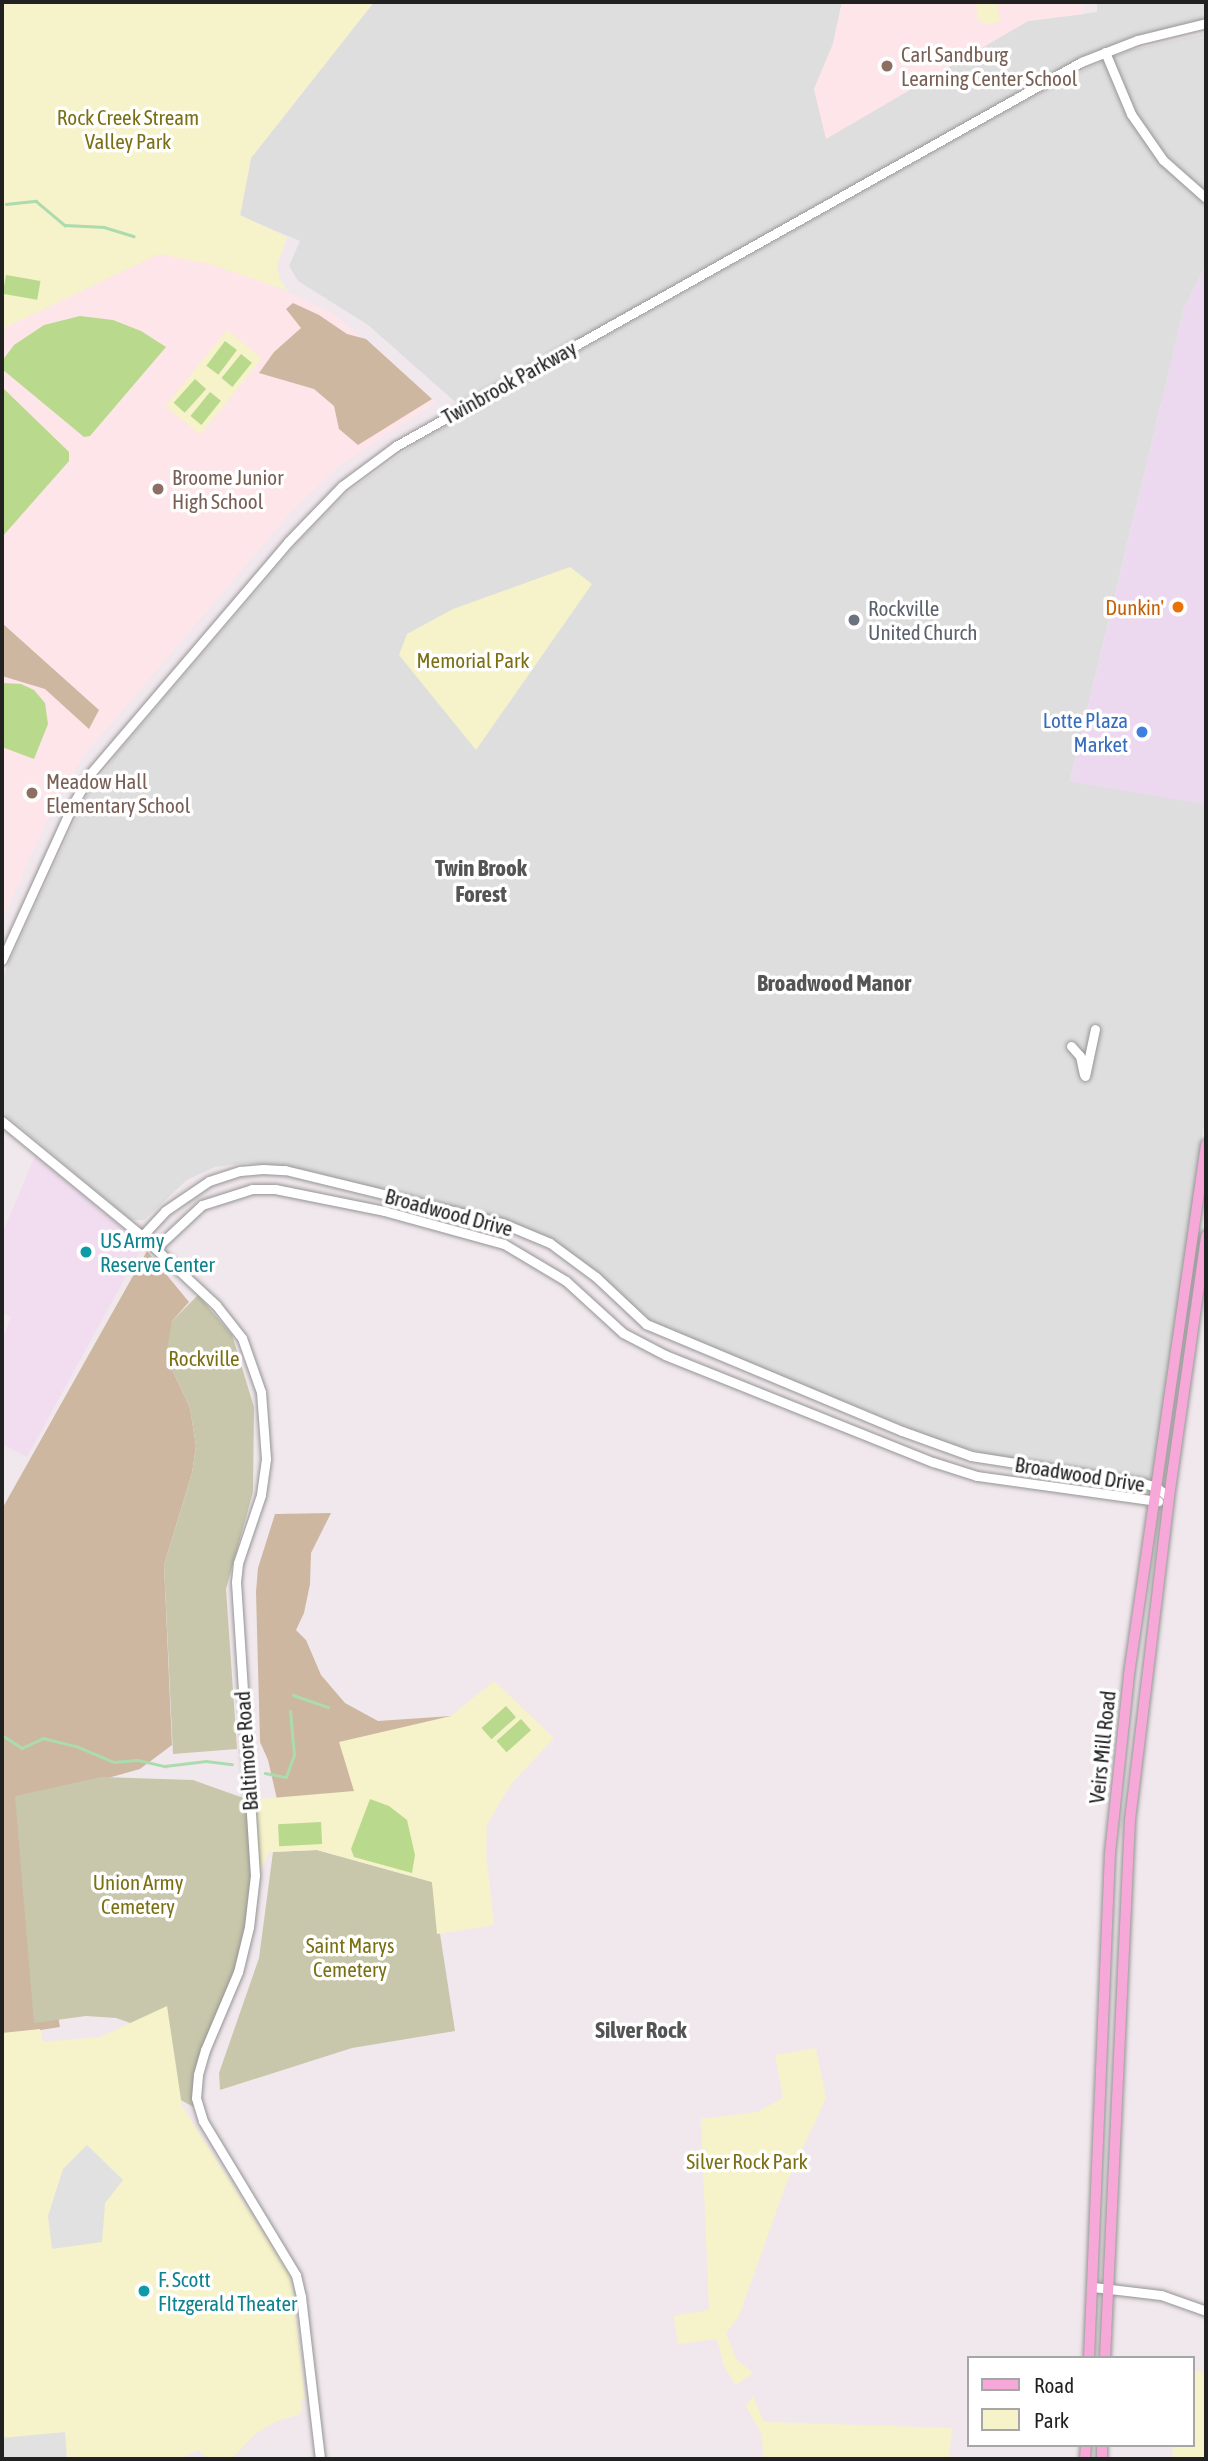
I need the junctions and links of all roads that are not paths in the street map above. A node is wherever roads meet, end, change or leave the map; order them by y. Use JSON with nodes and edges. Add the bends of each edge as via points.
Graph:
{"nodes":[{"id":1,"x":1206,"y":23,"type":"edge"},
{"id":2,"x":1105,"y":52,"type":"junction"},
{"id":3,"x":1206,"y":198,"type":"edge"},
{"id":4,"x":2,"y":960,"type":"edge"},
{"id":5,"x":1095,"y":1029,"type":"dead end"},
{"id":6,"x":1071,"y":1046,"type":"dead end"},
{"id":7,"x":2,"y":1121,"type":"edge"},
{"id":8,"x":1206,"y":1144,"type":"edge"},
{"id":9,"x":142,"y":1236,"type":"junction"},
{"id":10,"x":1206,"y":1236,"type":"edge"},
{"id":11,"x":156,"y":1248,"type":"junction"},
{"id":12,"x":1156,"y":1487,"type":"junction"},
{"id":13,"x":1169,"y":1497,"type":"junction"},
{"id":14,"x":1154,"y":1502,"type":"junction"},
{"id":15,"x":1093,"y":2287,"type":"junction"},
{"id":16,"x":1109,"y":2290,"type":"junction"},
{"id":17,"x":1206,"y":2311,"type":"edge"},
{"id":18,"x":1089,"y":2356,"type":"edge"},
{"id":19,"x":1105,"y":2356,"type":"edge"},
{"id":20,"x":320,"y":2459,"type":"edge"}],
"edges":[{"from":1,"to":2,"type":"street","name":"Twinbrook Parkway"},
{"from":2,"to":3,"type":"street","via":[[1139,125],[1163,160]]},
{"from":2,"to":4,"type":"street","name":"Twinbrook Parkway","via":[[418,433],[342,486],[288,542],[90,774]]},
{"from":5,"to":6,"type":"street","via":[[1085,1076],[1080,1056]]},
{"from":7,"to":9,"type":"street","name":"Baltimore Road"},
{"from":8,"to":12,"type":"main road","name":"Veirs Mill Road"},
{"from":9,"to":11,"type":"street","name":"Baltimore Road"},
{"from":9,"to":12,"type":"street","name":"Broadwood Drive","via":[[165,1211],[209,1181],[240,1171],[263,1170],[285,1170],[502,1223],[550,1243],[596,1277],[646,1324],[902,1431],[971,1456]]},
{"from":10,"to":13,"type":"main road","name":"Veirs Mill Road"},
{"from":11,"to":14,"type":"street","name":"Broadwood Drive","via":[[202,1205],[252,1189],[275,1189],[384,1211],[504,1244],[566,1281],[623,1332],[665,1355],[933,1462],[977,1476]]},
{"from":11,"to":20,"type":"street","name":"Baltimore Road","via":[[242,1338],[264,1418],[266,1459],[261,1495],[236,1582],[255,1875],[238,1972],[205,2050],[196,2098],[203,2121],[296,2275]]},
{"from":12,"to":13,"type":"street","name":"Broadwood Drive"},
{"from":12,"to":14,"type":"main road","name":"Veirs Mill Road"},
{"from":13,"to":14,"type":"street","name":"Broadwood Drive"},
{"from":13,"to":16,"type":"main road","name":"Veirs Mill Road","via":[[1126,1868]]},
{"from":14,"to":15,"type":"main road","name":"Veirs Mill Road","via":[[1110,1853]]},
{"from":15,"to":16,"type":"street"},
{"from":15,"to":18,"type":"main road","name":"Veirs Mill Road"},
{"from":16,"to":17,"type":"street","via":[[1161,2295]]},
{"from":16,"to":19,"type":"main road","name":"Veirs Mill Road"}]}
